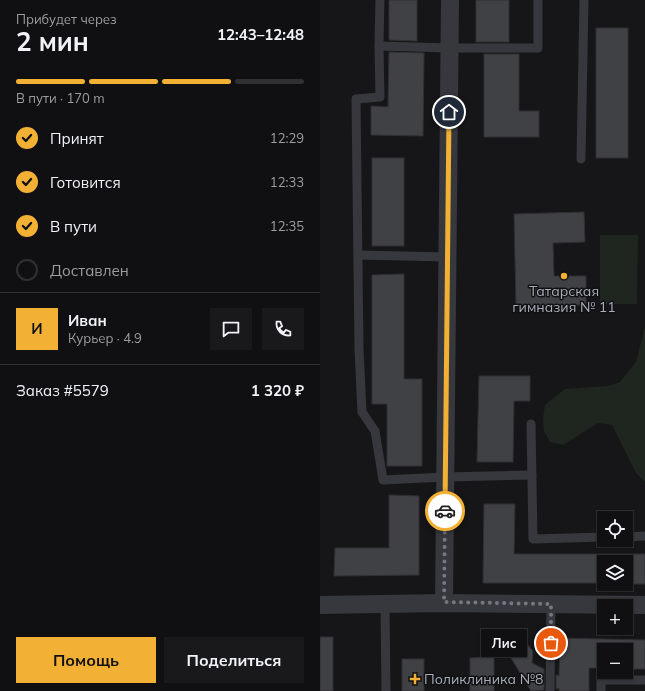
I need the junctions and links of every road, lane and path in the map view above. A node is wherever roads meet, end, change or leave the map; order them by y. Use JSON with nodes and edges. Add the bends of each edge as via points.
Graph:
{"nodes":[{"id":1,"x":380,"y":0,"type":"edge"},
{"id":2,"x":450,"y":0,"type":"edge"},
{"id":3,"x":538,"y":0,"type":"edge"},
{"id":4,"x":584,"y":0,"type":"edge"},
{"id":5,"x":380,"y":46,"type":"junction"},
{"id":6,"x":449,"y":48,"type":"junction"},
{"id":7,"x":581,"y":159,"type":"dead end"},
{"id":8,"x":358,"y":255,"type":"junction"},
{"id":9,"x":447,"y":257,"type":"junction"},
{"id":10,"x":531,"y":424,"type":"dead end"},
{"id":11,"x":532,"y":475,"type":"junction"},
{"id":12,"x":445,"y":477,"type":"junction"},
{"id":13,"x":645,"y":536,"type":"edge"},
{"id":14,"x":597,"y":537,"type":"edge"},
{"id":15,"x":633,"y":537,"type":"edge"},
{"id":16,"x":444,"y":602,"type":"junction"},
{"id":17,"x":385,"y":604,"type":"junction"},
{"id":18,"x":551,"y":604,"type":"junction"},
{"id":19,"x":320,"y":605,"type":"edge"},
{"id":20,"x":645,"y":605,"type":"edge"},
{"id":21,"x":645,"y":680,"type":"edge"},
{"id":22,"x":386,"y":691,"type":"edge"},
{"id":23,"x":550,"y":691,"type":"edge"},
{"id":24,"x":601,"y":691,"type":"edge"}],
"edges":[{"from":1,"to":5,"type":"lane"},
{"from":2,"to":6,"type":"street"},
{"from":3,"to":6,"type":"lane","via":[[538,48]]},
{"from":4,"to":7,"type":"lane"},
{"from":5,"to":6,"type":"lane"},
{"from":5,"to":8,"type":"lane","via":[[380,97],[356,99]]},
{"from":6,"to":9,"type":"street"},
{"from":8,"to":9,"type":"lane"},
{"from":8,"to":12,"type":"lane","via":[[362,412],[375,431],[383,480]]},
{"from":9,"to":12,"type":"street"},
{"from":10,"to":11,"type":"lane"},
{"from":11,"to":12,"type":"lane"},
{"from":11,"to":14,"type":"lane","via":[[533,539]]},
{"from":12,"to":16,"type":"street"},
{"from":13,"to":15,"type":"lane"},
{"from":16,"to":17,"type":"street"},
{"from":16,"to":18,"type":"street"},
{"from":17,"to":19,"type":"street"},
{"from":17,"to":22,"type":"lane"},
{"from":18,"to":20,"type":"street"},
{"from":18,"to":23,"type":"lane"},
{"from":21,"to":24,"type":"lane","via":[[601,680]]}]}
